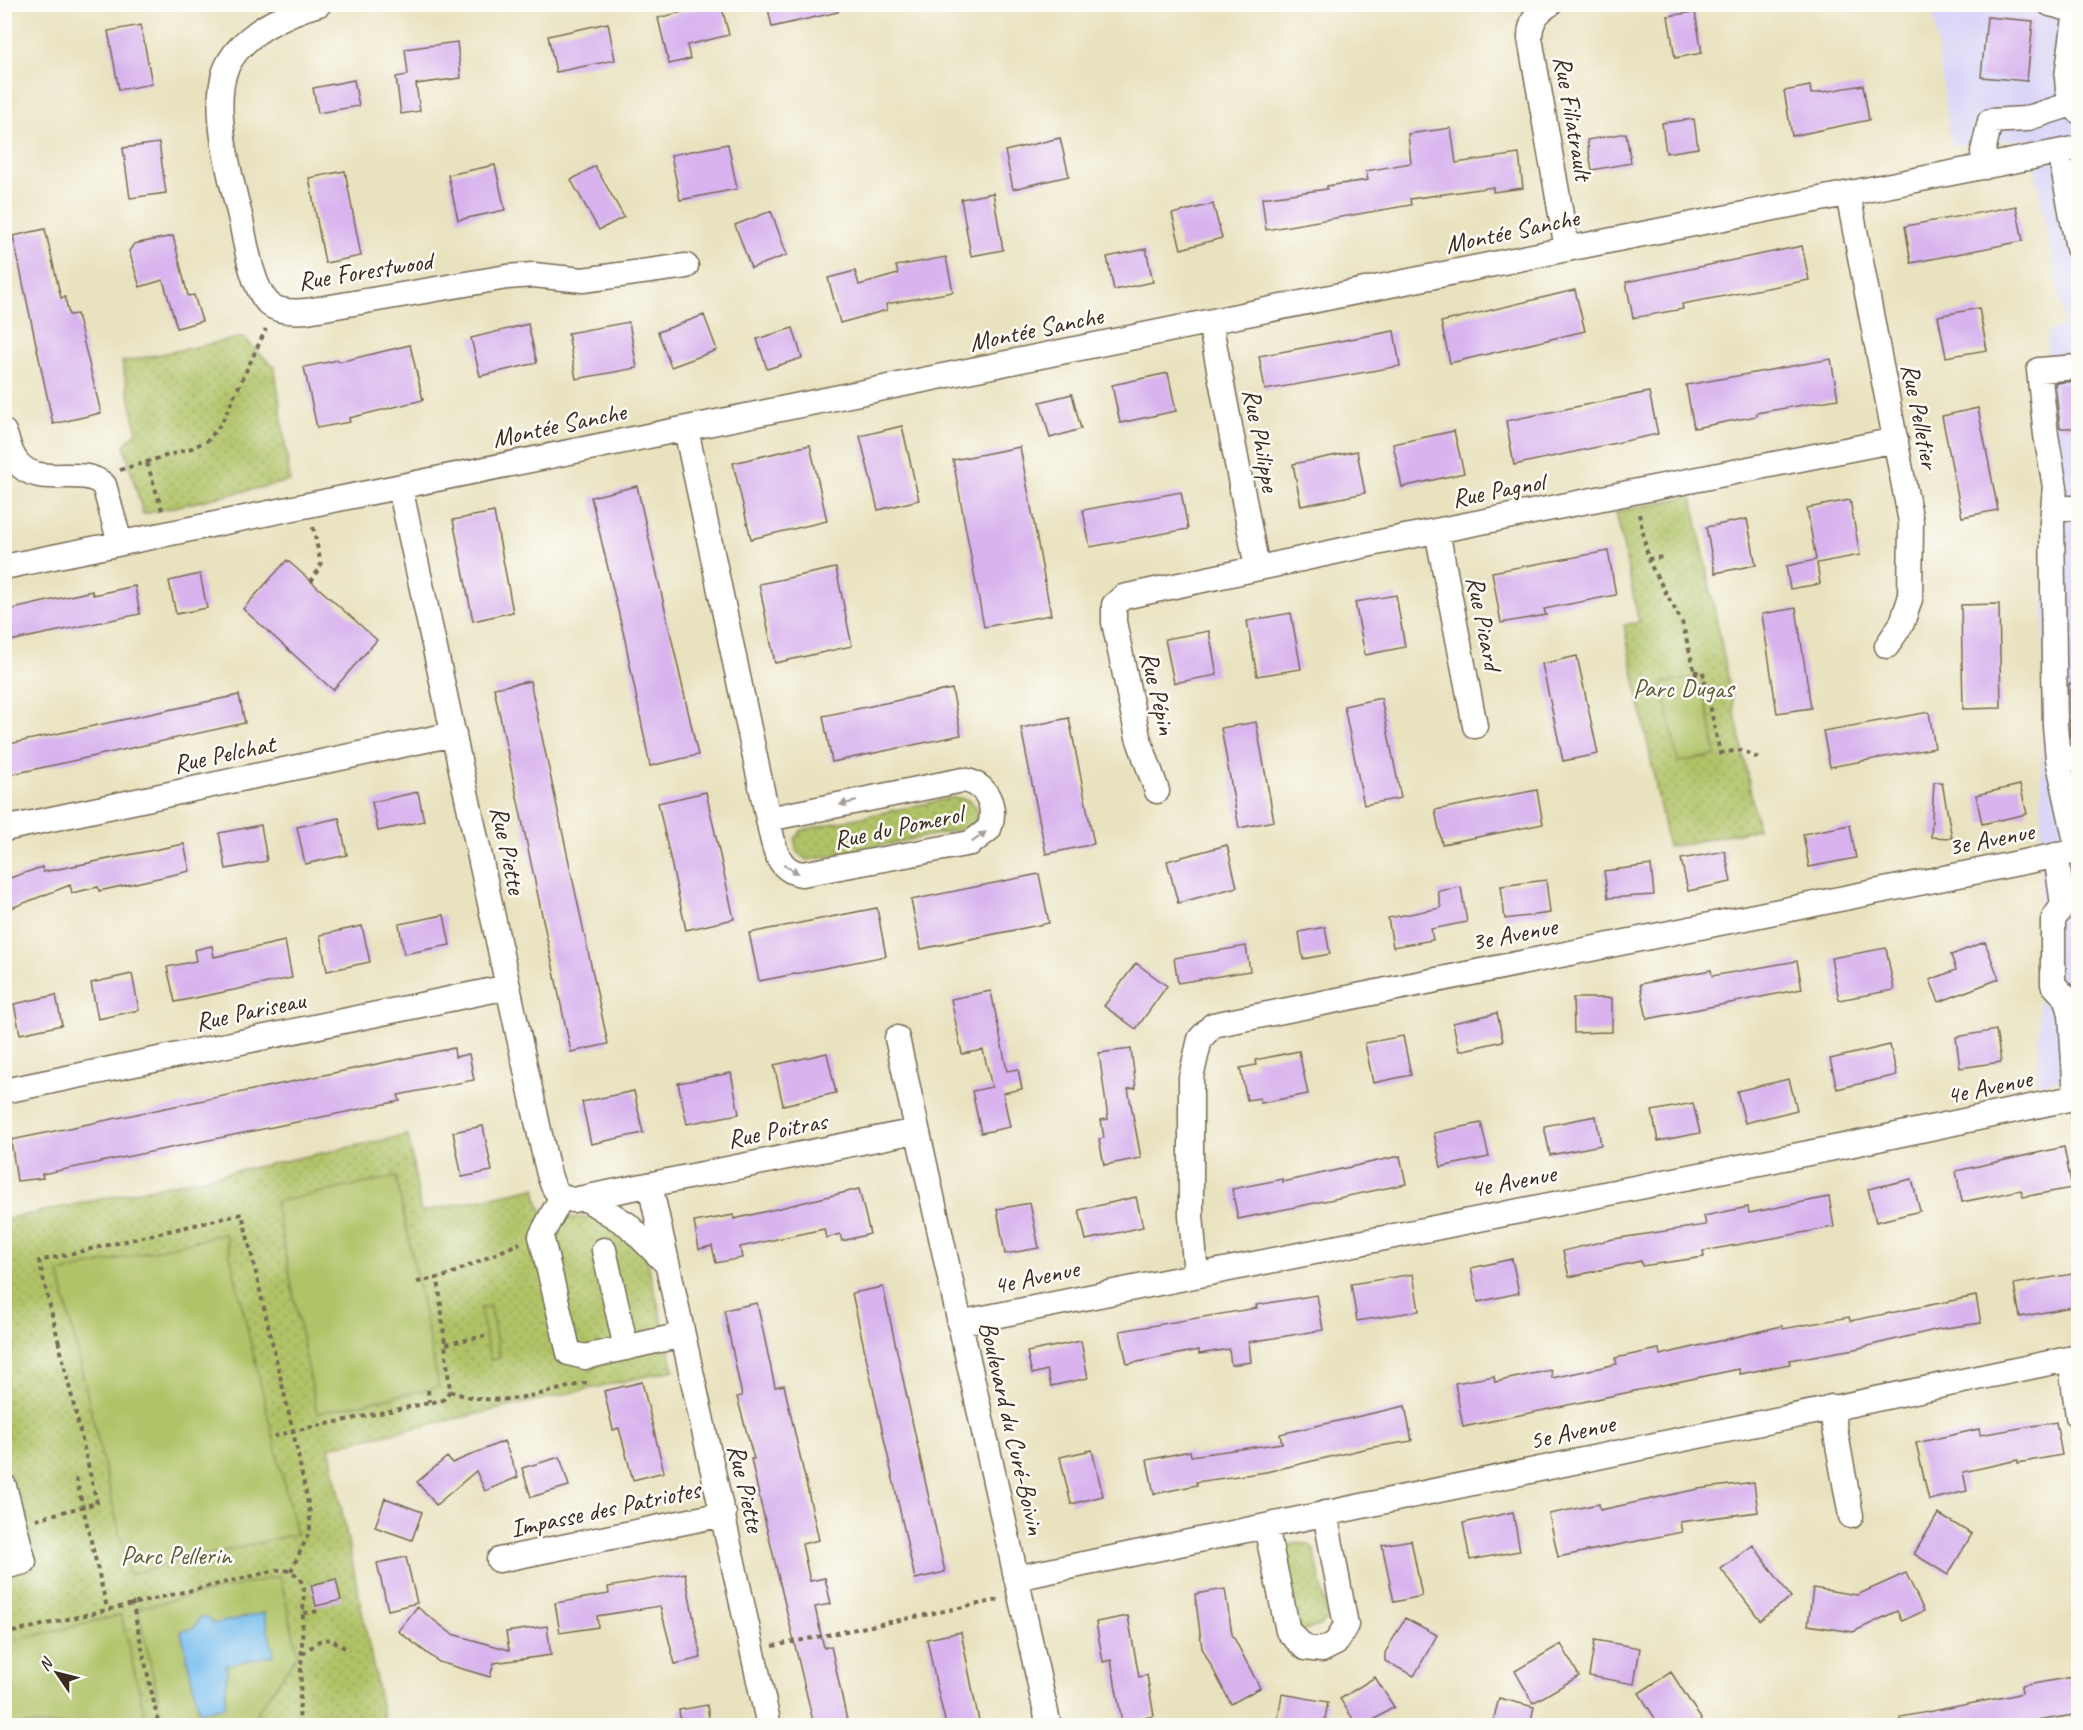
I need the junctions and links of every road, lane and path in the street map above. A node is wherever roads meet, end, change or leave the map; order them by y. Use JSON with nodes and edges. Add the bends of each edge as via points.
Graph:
{"nodes":[{"id":1,"x":1550,"y":4,"type":"edge"},
{"id":2,"x":2050,"y":4,"type":"edge"},
{"id":3,"x":313,"y":5,"type":"edge"},
{"id":4,"x":2079,"y":16,"type":"edge"},
{"id":5,"x":2077,"y":107,"type":"edge"},
{"id":6,"x":2069,"y":150,"type":"edge"},
{"id":7,"x":1985,"y":167,"type":"junction"},
{"id":8,"x":2073,"y":190,"type":"edge"},
{"id":9,"x":1848,"y":194,"type":"junction"},
{"id":10,"x":2079,"y":248,"type":"edge"},
{"id":11,"x":1567,"y":249,"type":"junction"},
{"id":12,"x":686,"y":266,"type":"dead end"},
{"id":13,"x":1210,"y":322,"type":"junction"},
{"id":14,"x":262,"y":337,"type":"dead end"},
{"id":15,"x":2079,"y":367,"type":"edge"},
{"id":16,"x":686,"y":429,"type":"junction"},
{"id":17,"x":4,"y":432,"type":"edge"},
{"id":18,"x":1896,"y":440,"type":"junction"},
{"id":19,"x":147,"y":463,"type":"junction"},
{"id":20,"x":117,"y":471,"type":"dead end"},
{"id":21,"x":400,"y":487,"type":"junction"},
{"id":22,"x":1638,"y":507,"type":"dead end"},
{"id":23,"x":2054,"y":508,"type":"junction"},
{"id":24,"x":2079,"y":508,"type":"edge"},
{"id":25,"x":165,"y":519,"type":"dead end"},
{"id":26,"x":312,"y":521,"type":"dead end"},
{"id":27,"x":1437,"y":531,"type":"junction"},
{"id":28,"x":120,"y":543,"type":"junction"},
{"id":29,"x":1663,"y":557,"type":"dead end"},
{"id":30,"x":1648,"y":559,"type":"junction"},
{"id":31,"x":4,"y":567,"type":"edge"},
{"id":32,"x":1257,"y":568,"type":"junction"},
{"id":33,"x":311,"y":582,"type":"dead end"},
{"id":34,"x":1114,"y":605,"type":"joint"},
{"id":35,"x":1683,"y":608,"type":"dead end"},
{"id":36,"x":1675,"y":609,"type":"junction"},
{"id":37,"x":1887,"y":646,"type":"dead end"},
{"id":38,"x":1689,"y":650,"type":"junction"},
{"id":39,"x":1682,"y":651,"type":"dead end"},
{"id":40,"x":1475,"y":726,"type":"dead end"},
{"id":41,"x":454,"y":735,"type":"junction"},
{"id":42,"x":1758,"y":758,"type":"dead end"},
{"id":43,"x":2068,"y":758,"type":"edge"},
{"id":44,"x":1157,"y":792,"type":"dead end"},
{"id":45,"x":768,"y":819,"type":"junction"},
{"id":46,"x":4,"y":829,"type":"edge"},
{"id":47,"x":2071,"y":852,"type":"edge"},
{"id":48,"x":2071,"y":903,"type":"edge"},
{"id":49,"x":508,"y":987,"type":"junction"},
{"id":50,"x":2075,"y":1021,"type":"edge"},
{"id":51,"x":897,"y":1038,"type":"dead end"},
{"id":52,"x":4,"y":1091,"type":"edge"},
{"id":53,"x":2077,"y":1097,"type":"edge"},
{"id":54,"x":916,"y":1131,"type":"junction"},
{"id":55,"x":650,"y":1185,"type":"junction"},
{"id":56,"x":561,"y":1197,"type":"junction"},
{"id":57,"x":585,"y":1198,"type":"junction"},
{"id":58,"x":530,"y":1240,"type":"dead end"},
{"id":59,"x":604,"y":1250,"type":"dead end"},
{"id":60,"x":667,"y":1264,"type":"junction"},
{"id":61,"x":1197,"y":1275,"type":"junction"},
{"id":62,"x":438,"y":1278,"type":"junction"},
{"id":63,"x":417,"y":1282,"type":"dead end"},
{"id":64,"x":959,"y":1323,"type":"junction"},
{"id":65,"x":682,"y":1335,"type":"junction"},
{"id":66,"x":485,"y":1336,"type":"dead end"},
{"id":67,"x":446,"y":1344,"type":"junction"},
{"id":68,"x":626,"y":1348,"type":"junction"},
{"id":69,"x":2074,"y":1358,"type":"edge"},
{"id":70,"x":594,"y":1380,"type":"dead end"},
{"id":71,"x":428,"y":1390,"type":"dead end"},
{"id":72,"x":450,"y":1391,"type":"junction"},
{"id":73,"x":429,"y":1402,"type":"junction"},
{"id":74,"x":1831,"y":1407,"type":"junction"},
{"id":75,"x":2079,"y":1416,"type":"edge"},
{"id":76,"x":293,"y":1431,"type":"junction"},
{"id":77,"x":273,"y":1437,"type":"dead end"},
{"id":78,"x":76,"y":1478,"type":"dead end"},
{"id":79,"x":4,"y":1486,"type":"edge"},
{"id":80,"x":83,"y":1506,"type":"junction"},
{"id":81,"x":724,"y":1514,"type":"junction"},
{"id":82,"x":1325,"y":1514,"type":"junction"},
{"id":83,"x":1851,"y":1516,"type":"dead end"},
{"id":84,"x":28,"y":1521,"type":"dead end"},
{"id":85,"x":1266,"y":1526,"type":"junction"},
{"id":86,"x":499,"y":1560,"type":"dead end"},
{"id":87,"x":4,"y":1567,"type":"edge"},
{"id":88,"x":291,"y":1571,"type":"junction"},
{"id":89,"x":1016,"y":1578,"type":"junction"},
{"id":90,"x":1002,"y":1599,"type":"dead end"},
{"id":91,"x":132,"y":1602,"type":"junction"},
{"id":92,"x":107,"y":1608,"type":"junction"},
{"id":93,"x":320,"y":1611,"type":"dead end"},
{"id":94,"x":304,"y":1613,"type":"junction"},
{"id":95,"x":4,"y":1634,"type":"edge"},
{"id":96,"x":769,"y":1647,"type":"dead end"},
{"id":97,"x":349,"y":1651,"type":"dead end"},
{"id":98,"x":303,"y":1654,"type":"junction"},
{"id":99,"x":302,"y":1666,"type":"junction"},
{"id":100,"x":308,"y":1666,"type":"dead end"},
{"id":101,"x":159,"y":1725,"type":"edge"},
{"id":102,"x":299,"y":1725,"type":"edge"},
{"id":103,"x":769,"y":1725,"type":"edge"},
{"id":104,"x":1049,"y":1725,"type":"edge"}],
"edges":[{"from":1,"to":11,"type":"street","name":"Rue Filiatrault","via":[[1536,15],[1530,38]]},
{"from":2,"to":4,"type":"street"},
{"from":3,"to":12,"type":"street","name":"Rue Forestwood","via":[[270,24],[237,50],[226,69],[221,92],[228,162],[241,224],[253,272],[272,306],[307,311],[496,279],[533,275],[583,280]]},
{"from":4,"to":5,"type":"street","via":[[2074,24],[2067,77],[2067,90]]},
{"from":5,"to":7,"type":"street","via":[[1990,122],[1983,152]]},
{"from":6,"to":7,"type":"street","name":"Montée Sanche"},
{"from":6,"to":8,"type":"street"},
{"from":7,"to":9,"type":"street","name":"Montée Sanche"},
{"from":8,"to":10,"type":"street"},
{"from":9,"to":11,"type":"street","name":"Montée Sanche"},
{"from":9,"to":18,"type":"street","name":"Rue Pelletier"},
{"from":11,"to":13,"type":"street","name":"Montée Sanche"},
{"from":13,"to":16,"type":"street","name":"Montée Sanche"},
{"from":13,"to":32,"type":"street","name":"Rue Philippe"},
{"from":14,"to":19,"type":"path","via":[[215,434],[201,445]]},
{"from":15,"to":23,"type":"street","via":[[2039,370],[2055,487]]},
{"from":16,"to":21,"type":"street","name":"Montée Sanche"},
{"from":16,"to":45,"type":"street","name":"Rue du Pomerol"},
{"from":17,"to":28,"type":"street","via":[[16,462],[29,471],[44,476],[90,477],[104,485]]},
{"from":18,"to":27,"type":"street","name":"Rue Pagnol"},
{"from":18,"to":37,"type":"street","name":"Rue Pelletier","via":[[1911,522],[1911,579],[1907,610]]},
{"from":19,"to":20,"type":"path"},
{"from":19,"to":25,"type":"path"},
{"from":21,"to":28,"type":"street","name":"Montée Sanche"},
{"from":21,"to":41,"type":"street","name":"Rue Piette"},
{"from":22,"to":30,"type":"path"},
{"from":23,"to":24,"type":"street"},
{"from":23,"to":43,"type":"street","via":[[2055,702]]},
{"from":26,"to":33,"type":"path","via":[[321,557]]},
{"from":27,"to":32,"type":"street","name":"Rue Pagnol"},
{"from":27,"to":40,"type":"street","name":"Rue Picard"},
{"from":28,"to":31,"type":"street","name":"Montée Sanche"},
{"from":29,"to":30,"type":"path"},
{"from":30,"to":36,"type":"path"},
{"from":32,"to":34,"type":"street","name":"Rue Pagnol","via":[[1131,594]]},
{"from":34,"to":44,"type":"street","name":"Rue Pépin","via":[[1124,681]]},
{"from":35,"to":36,"type":"path"},
{"from":36,"to":38,"type":"path"},
{"from":38,"to":39,"type":"path"},
{"from":38,"to":42,"type":"path","via":[[1695,675],[1703,672],[1721,756],[1742,750]]},
{"from":41,"to":46,"type":"street","name":"Rue Pelchat"},
{"from":41,"to":49,"type":"street","name":"Rue Piette"},
{"from":43,"to":47,"type":"street"},
{"from":45,"to":45,"type":"street","name":"Rue du Pomerol","one_way":true,"via":[[781,863],[802,874],[971,843],[989,829],[992,812],[984,789],[963,780]]},
{"from":47,"to":48,"type":"street"},
{"from":47,"to":61,"type":"street","name":"3e Avenue","via":[[1213,1024],[1200,1039],[1191,1077],[1191,1215]]},
{"from":48,"to":50,"type":"street","via":[[2053,920],[2053,984],[2067,999]]},
{"from":49,"to":52,"type":"street","name":"Rue Pariseau"},
{"from":49,"to":56,"type":"street","name":"Rue Piette","via":[[551,1184]]},
{"from":50,"to":53,"type":"street"},
{"from":51,"to":54,"type":"street","name":"Boulevard du Curé-Boivin"},
{"from":53,"to":61,"type":"street","name":"4e Avenue"},
{"from":54,"to":55,"type":"street","name":"Rue Poitras"},
{"from":54,"to":64,"type":"street","name":"Boulevard du Curé-Boivin"},
{"from":55,"to":57,"type":"street"},
{"from":55,"to":60,"type":"street","name":"Rue Piette"},
{"from":56,"to":57,"type":"street"},
{"from":56,"to":68,"type":"street","via":[[541,1236],[566,1350],[578,1357]]},
{"from":57,"to":60,"type":"street","via":[[628,1225]]},
{"from":58,"to":62,"type":"path"},
{"from":59,"to":68,"type":"street"},
{"from":60,"to":65,"type":"street","name":"Rue Piette"},
{"from":61,"to":64,"type":"street","name":"4e Avenue"},
{"from":62,"to":63,"type":"path"},
{"from":62,"to":67,"type":"path"},
{"from":64,"to":89,"type":"street","name":"Boulevard du Curé-Boivin"},
{"from":65,"to":68,"type":"street"},
{"from":65,"to":81,"type":"street","name":"Rue Piette"},
{"from":66,"to":67,"type":"path"},
{"from":67,"to":72,"type":"path"},
{"from":69,"to":74,"type":"street","name":"5e Avenue"},
{"from":69,"to":75,"type":"street"},
{"from":70,"to":72,"type":"path","via":[[507,1401],[481,1400]]},
{"from":71,"to":73,"type":"path"},
{"from":72,"to":73,"type":"path","via":[[443,1400]]},
{"from":73,"to":76,"type":"path"},
{"from":74,"to":82,"type":"street","name":"5e Avenue"},
{"from":74,"to":83,"type":"street"},
{"from":76,"to":77,"type":"path"},
{"from":76,"to":80,"type":"path","via":[[242,1214],[39,1261],[97,1503]]},
{"from":76,"to":88,"type":"path","via":[[310,1513],[310,1531]]},
{"from":78,"to":80,"type":"path"},
{"from":79,"to":87,"type":"street","via":[[24,1562]]},
{"from":80,"to":84,"type":"path"},
{"from":80,"to":92,"type":"path"},
{"from":81,"to":86,"type":"street","name":"Impasse des Patriotes"},
{"from":81,"to":103,"type":"street","name":"Rue Piette"},
{"from":82,"to":85,"type":"street","name":"5e Avenue"},
{"from":82,"to":85,"type":"street","via":[[1346,1625],[1336,1643],[1322,1650],[1305,1648],[1288,1631]]},
{"from":85,"to":89,"type":"street","name":"5e Avenue"},
{"from":88,"to":91,"type":"path","via":[[278,1570]]},
{"from":88,"to":94,"type":"path","via":[[302,1583]]},
{"from":89,"to":104,"type":"street","name":"Boulevard du Curé-Boivin"},
{"from":90,"to":96,"type":"path"},
{"from":91,"to":92,"type":"path"},
{"from":91,"to":101,"type":"path"},
{"from":92,"to":95,"type":"path"},
{"from":93,"to":94,"type":"path"},
{"from":94,"to":98,"type":"path"},
{"from":97,"to":98,"type":"path","via":[[331,1639],[319,1641]]},
{"from":98,"to":99,"type":"path"},
{"from":99,"to":100,"type":"path"},
{"from":99,"to":102,"type":"path"}]}
